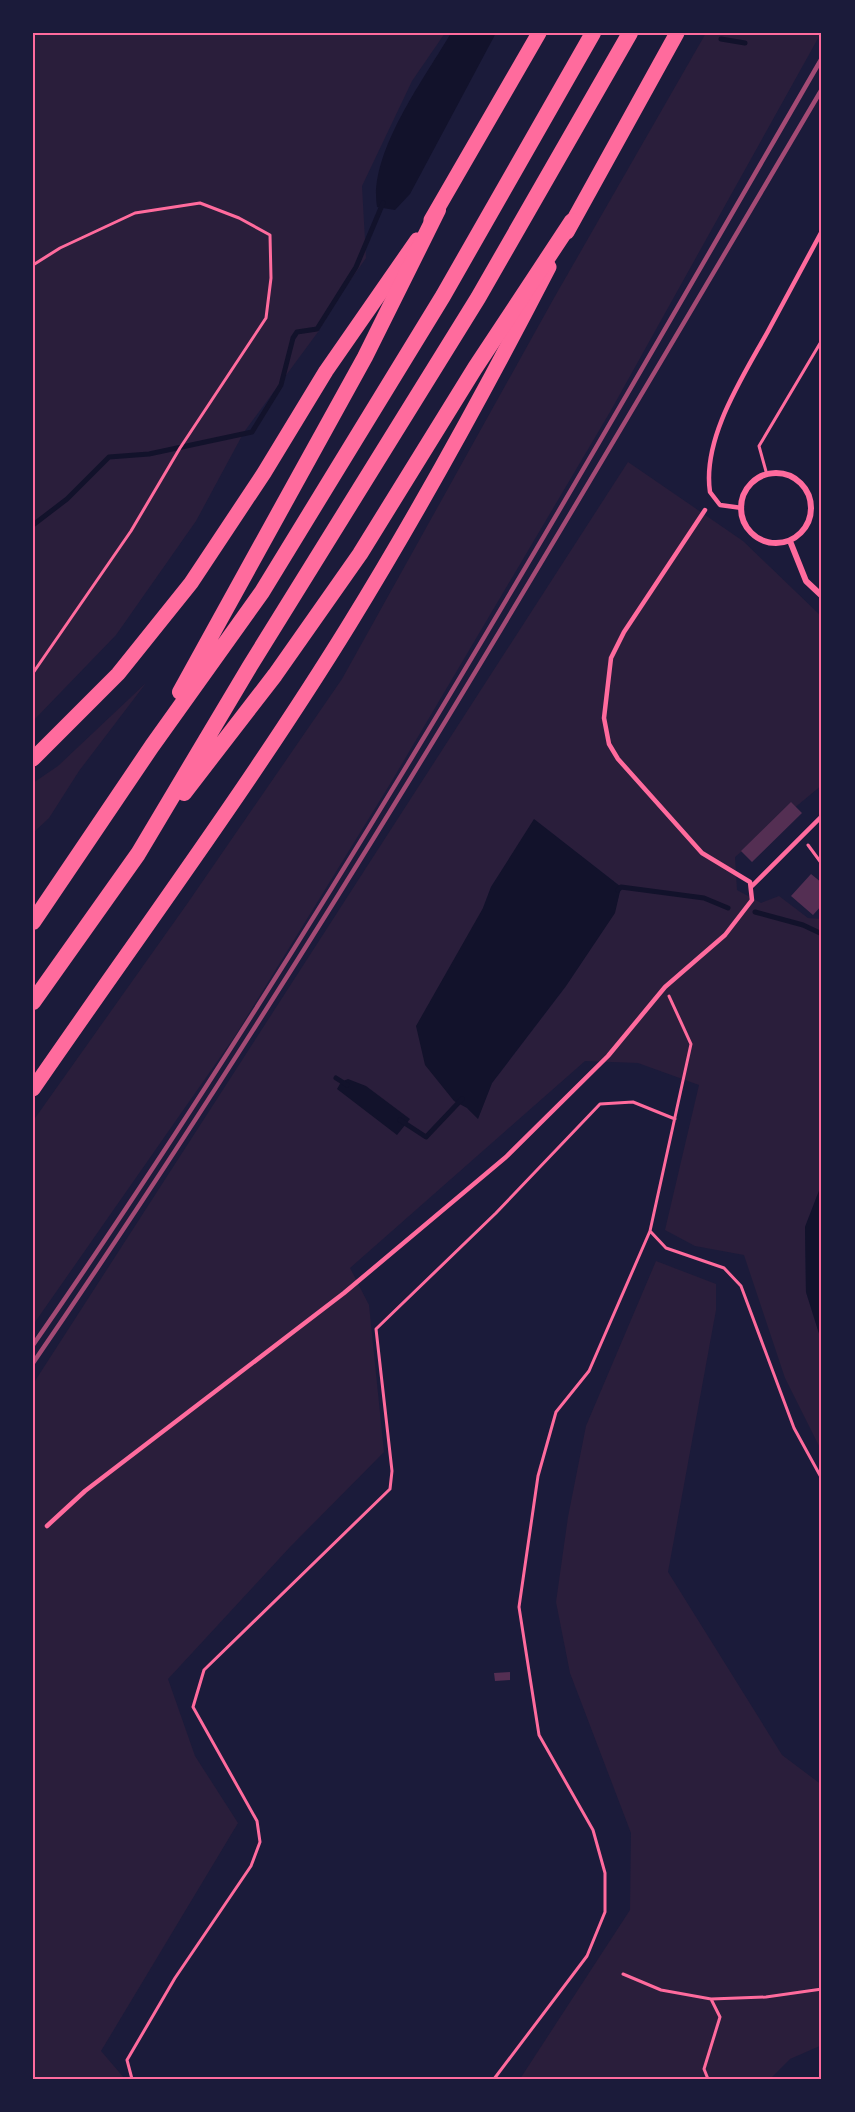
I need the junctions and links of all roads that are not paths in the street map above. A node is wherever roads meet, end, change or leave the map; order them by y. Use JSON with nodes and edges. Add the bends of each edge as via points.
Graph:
{"nodes":[{"id":1,"x":539,"y":33,"type":"edge"},
{"id":2,"x":593,"y":33,"type":"edge"},
{"id":3,"x":630,"y":33,"type":"edge"},
{"id":4,"x":677,"y":33,"type":"edge"},
{"id":5,"x":438,"y":210,"type":"junction"},
{"id":6,"x":572,"y":221,"type":"junction"},
{"id":7,"x":822,"y":231,"type":"edge"},
{"id":8,"x":742,"y":508,"type":"junction"},
{"id":9,"x":705,"y":510,"type":"dead end"},
{"id":10,"x":790,"y":540,"type":"junction"},
{"id":11,"x":822,"y":596,"type":"edge"},
{"id":12,"x":152,"y":746,"type":"junction"},
{"id":13,"x":33,"y":759,"type":"edge"},
{"id":14,"x":822,"y":816,"type":"edge"},
{"id":15,"x":138,"y":854,"type":"junction"},
{"id":16,"x":752,"y":886,"type":"junction"},
{"id":17,"x":33,"y":922,"type":"edge"},
{"id":18,"x":33,"y":1002,"type":"edge"},
{"id":19,"x":33,"y":1089,"type":"edge"},
{"id":20,"x":47,"y":1526,"type":"dead end"}],
"edges":[{"from":1,"to":5,"type":"highway"},
{"from":2,"to":12,"type":"highway","via":[[443,296],[268,582]]},
{"from":3,"to":15,"type":"highway","via":[[478,298]]},
{"from":4,"to":6,"type":"highway"},
{"from":5,"to":12,"type":"highway","via":[[360,367]]},
{"from":5,"to":13,"type":"highway","via":[[326,371],[191,583],[118,674]]},
{"from":6,"to":15,"type":"highway","via":[[320,613]]},
{"from":6,"to":19,"type":"highway","via":[[490,383],[348,626]]},
{"from":7,"to":8,"type":"lane","via":[[720,425],[710,467],[710,492],[720,505]]},
{"from":8,"to":10,"type":"street","via":[[748,528],[756,537],[767,542]]},
{"from":8,"to":10,"type":"street","via":[[749,487],[767,475],[790,476],[800,482],[811,502],[807,525]]},
{"from":9,"to":16,"type":"lane","via":[[611,658],[604,718],[609,744],[618,759],[702,853],[746,878]]},
{"from":10,"to":11,"type":"street","via":[[806,581]]},
{"from":12,"to":17,"type":"highway"},
{"from":14,"to":16,"type":"lane"},
{"from":15,"to":18,"type":"highway"},
{"from":16,"to":20,"type":"lane","via":[[752,900],[725,935],[665,987],[608,1056],[473,1186],[344,1293],[85,1491]]}]}
